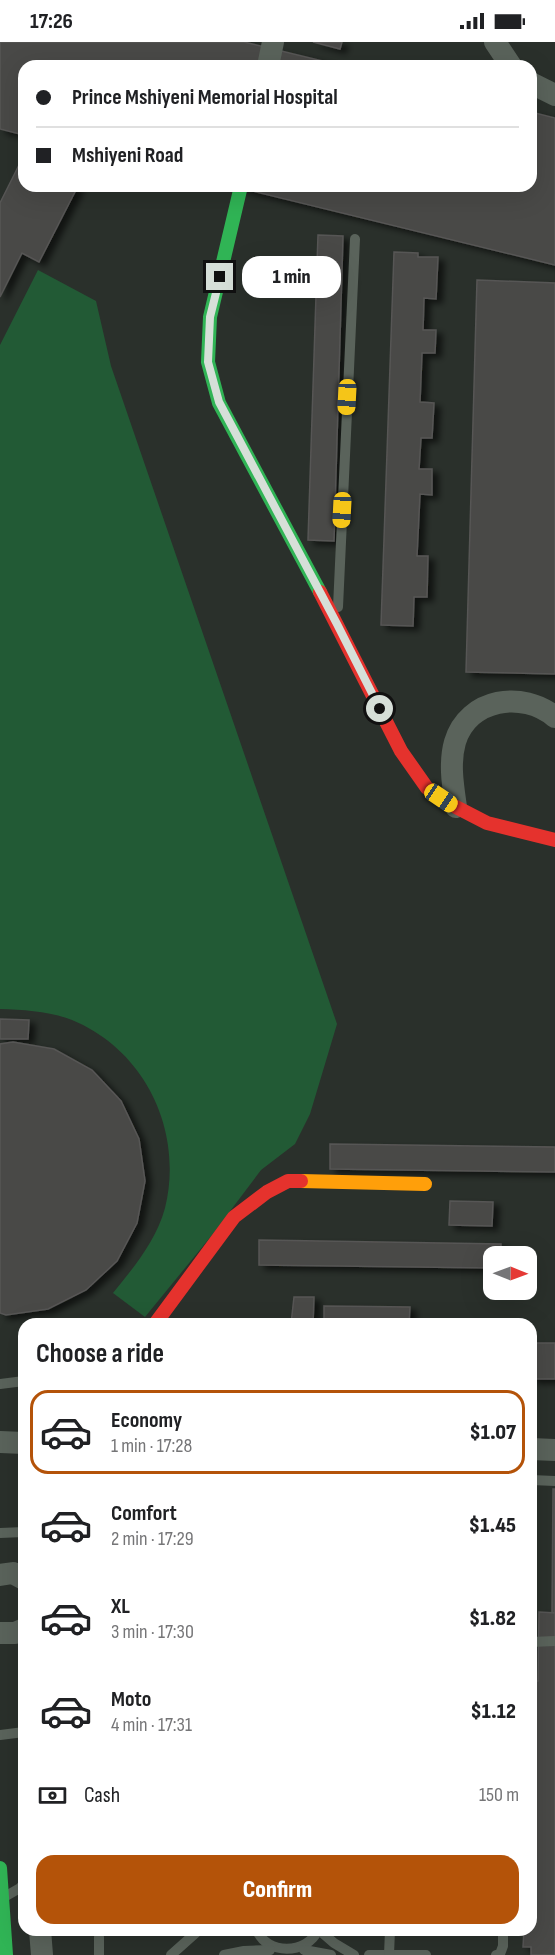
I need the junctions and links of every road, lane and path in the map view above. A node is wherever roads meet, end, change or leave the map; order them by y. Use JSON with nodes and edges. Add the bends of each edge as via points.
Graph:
{"nodes":[{"id":1,"x":495,"y":42,"type":"edge"},
{"id":2,"x":507,"y":60,"type":"edge"},
{"id":3,"x":537,"y":86,"type":"edge"},
{"id":4,"x":555,"y":95,"type":"edge"},
{"id":5,"x":240,"y":192,"type":"edge"},
{"id":6,"x":355,"y":238,"type":"dead end"},
{"id":7,"x":337,"y":624,"type":"junction"},
{"id":8,"x":555,"y":717,"type":"edge"},
{"id":9,"x":456,"y":807,"type":"junction"},
{"id":10,"x":555,"y":840,"type":"edge"},
{"id":11,"x":425,"y":1184,"type":"dead end"},
{"id":12,"x":159,"y":1318,"type":"edge"},
{"id":13,"x":18,"y":1382,"type":"edge"},
{"id":14,"x":0,"y":1384,"type":"edge"},
{"id":15,"x":0,"y":1442,"type":"edge"},
{"id":16,"x":18,"y":1443,"type":"edge"},
{"id":17,"x":537,"y":1449,"type":"edge"},
{"id":18,"x":555,"y":1450,"type":"edge"},
{"id":19,"x":537,"y":1480,"type":"edge"},
{"id":20,"x":555,"y":1481,"type":"edge"},
{"id":21,"x":18,"y":1532,"type":"edge"},
{"id":22,"x":0,"y":1533,"type":"edge"},
{"id":23,"x":0,"y":1575,"type":"edge"},
{"id":24,"x":18,"y":1576,"type":"edge"},
{"id":25,"x":18,"y":1632,"type":"edge"},
{"id":26,"x":0,"y":1633,"type":"edge"},
{"id":27,"x":555,"y":1641,"type":"edge"},
{"id":28,"x":537,"y":1642,"type":"edge"},
{"id":29,"x":18,"y":1733,"type":"edge"},
{"id":30,"x":0,"y":1735,"type":"edge"},
{"id":31,"x":0,"y":1868,"type":"edge"},
{"id":32,"x":18,"y":1889,"type":"edge"},
{"id":33,"x":1,"y":1899,"type":"edge"},
{"id":34,"x":40,"y":1936,"type":"edge"},
{"id":35,"x":192,"y":1936,"type":"edge"},
{"id":36,"x":260,"y":1936,"type":"edge"},
{"id":37,"x":316,"y":1936,"type":"edge"},
{"id":38,"x":325,"y":1936,"type":"edge"},
{"id":39,"x":390,"y":1936,"type":"edge"},
{"id":40,"x":503,"y":1936,"type":"edge"},
{"id":41,"x":99,"y":1937,"type":"dead end"},
{"id":42,"x":270,"y":1950,"type":"junction"},
{"id":43,"x":304,"y":1950,"type":"junction"},
{"id":44,"x":6,"y":1955,"type":"edge"},
{"id":45,"x":42,"y":1955,"type":"edge"},
{"id":46,"x":99,"y":1955,"type":"edge"},
{"id":47,"x":171,"y":1955,"type":"edge"},
{"id":48,"x":224,"y":1955,"type":"edge"},
{"id":49,"x":332,"y":1955,"type":"edge"},
{"id":50,"x":354,"y":1955,"type":"edge"},
{"id":51,"x":369,"y":1955,"type":"edge"},
{"id":52,"x":389,"y":1955,"type":"edge"},
{"id":53,"x":426,"y":1955,"type":"edge"},
{"id":54,"x":496,"y":1955,"type":"edge"}],
"edges":[{"from":1,"to":2,"type":"street"},
{"from":3,"to":4,"type":"street"},
{"from":5,"to":7,"type":"street","via":[[210,317],[208,362],[219,402]]},
{"from":6,"to":7,"type":"lane"},
{"from":7,"to":9,"type":"street","via":[[401,751],[427,788]]},
{"from":8,"to":9,"type":"street","via":[[533,704],[505,700],[486,706],[471,717],[460,729],[455,743],[452,781]]},
{"from":9,"to":10,"type":"street","via":[[487,823]]},
{"from":11,"to":12,"type":"street","via":[[288,1181],[234,1217]]},
{"from":13,"to":14,"type":"lane"},
{"from":15,"to":16,"type":"street"},
{"from":17,"to":18,"type":"street"},
{"from":19,"to":20,"type":"lane"},
{"from":21,"to":22,"type":"lane"},
{"from":23,"to":24,"type":"street"},
{"from":25,"to":26,"type":"street"},
{"from":27,"to":28,"type":"lane"},
{"from":29,"to":30,"type":"lane"},
{"from":31,"to":33,"type":"street"},
{"from":32,"to":33,"type":"lane"},
{"from":33,"to":44,"type":"street"},
{"from":34,"to":45,"type":"street"},
{"from":35,"to":47,"type":"lane"},
{"from":36,"to":42,"type":"lane"},
{"from":37,"to":43,"type":"lane"},
{"from":38,"to":50,"type":"lane"},
{"from":39,"to":52,"type":"lane"},
{"from":40,"to":54,"type":"lane","via":[[503,1946]]},
{"from":41,"to":46,"type":"lane"},
{"from":42,"to":43,"type":"lane","via":[[288,1955]]},
{"from":42,"to":48,"type":"lane"},
{"from":43,"to":49,"type":"lane"},
{"from":51,"to":52,"type":"lane"},
{"from":52,"to":53,"type":"lane"}]}
